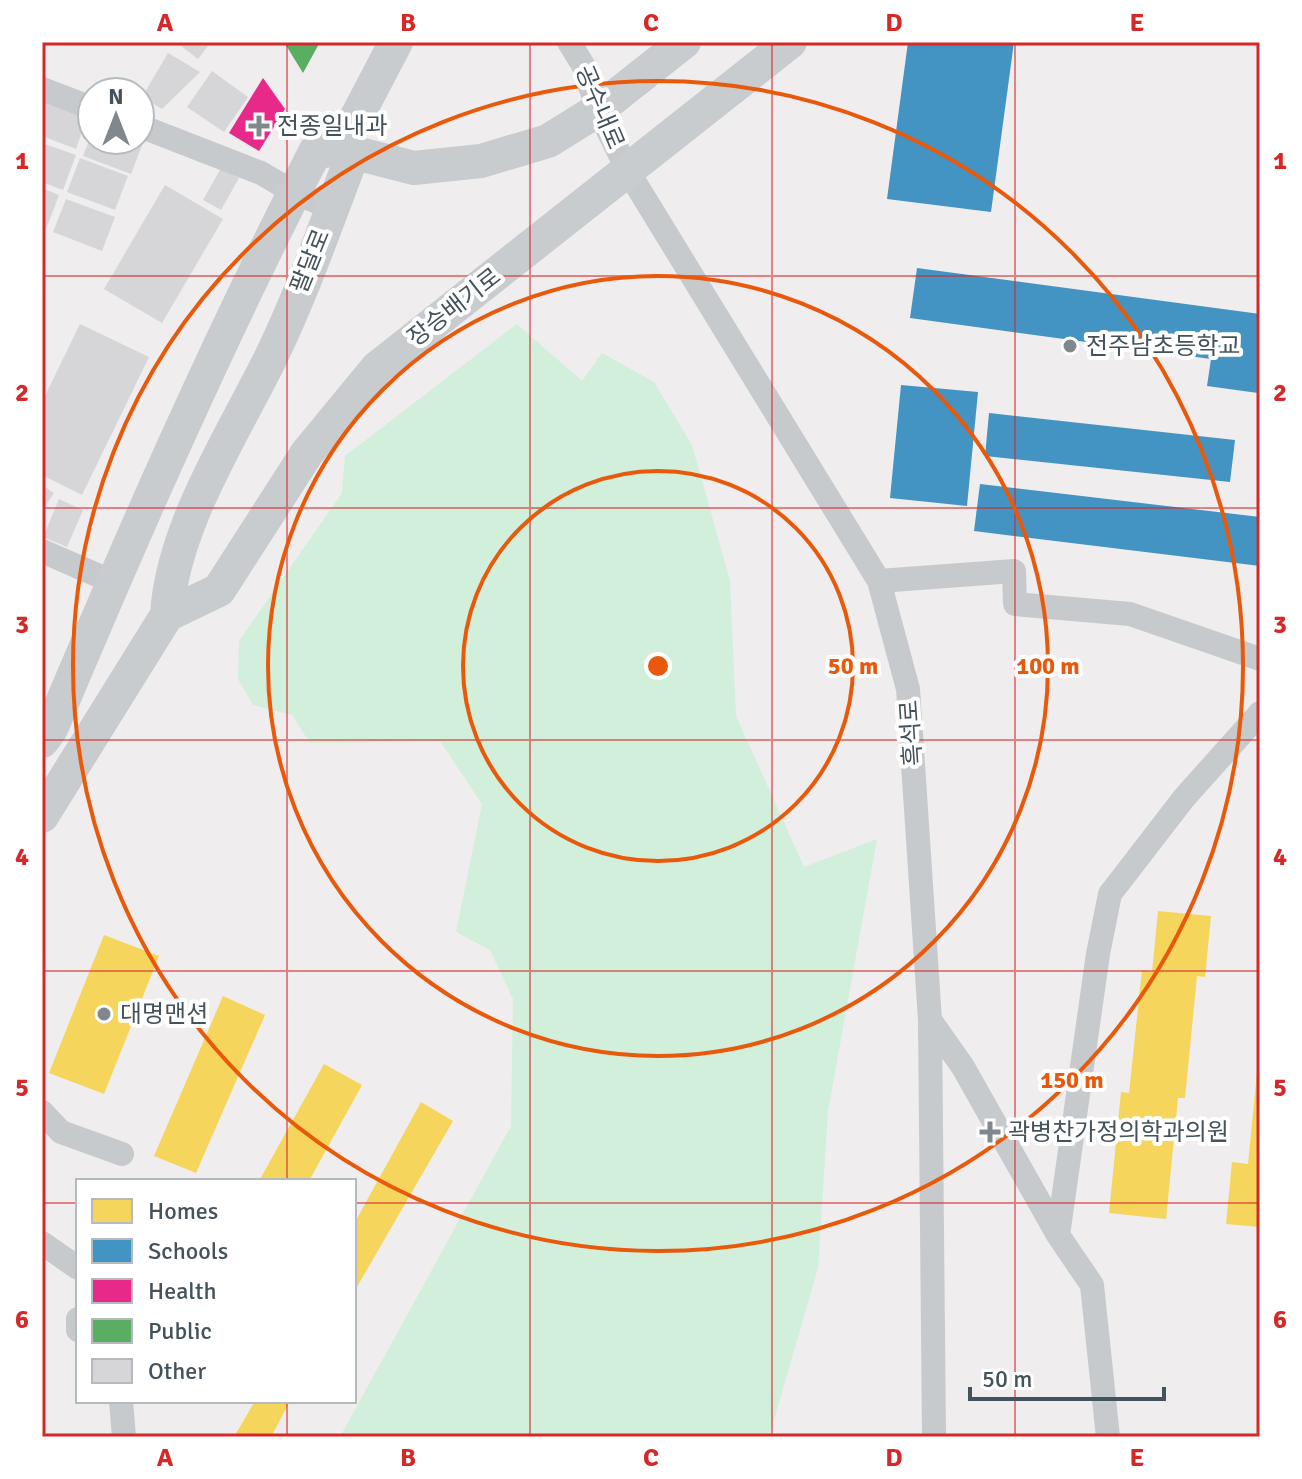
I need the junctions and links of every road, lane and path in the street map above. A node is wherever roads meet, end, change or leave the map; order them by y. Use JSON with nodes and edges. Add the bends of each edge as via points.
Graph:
{"nodes":[{"id":1,"x":396,"y":42,"type":"edge"},
{"id":2,"x":569,"y":42,"type":"edge"},
{"id":3,"x":684,"y":42,"type":"edge"},
{"id":4,"x":790,"y":42,"type":"edge"},
{"id":5,"x":42,"y":89,"type":"edge"},
{"id":6,"x":76,"y":102,"type":"edge"},
{"id":7,"x":598,"y":110,"type":"junction"},
{"id":8,"x":156,"y":132,"type":"edge"},
{"id":9,"x":340,"y":149,"type":"junction"},
{"id":10,"x":629,"y":173,"type":"junction"},
{"id":11,"x":295,"y":193,"type":"junction"},
{"id":12,"x":332,"y":208,"type":"junction"},
{"id":13,"x":42,"y":551,"type":"edge"},
{"id":14,"x":879,"y":581,"type":"junction"},
{"id":15,"x":113,"y":582,"type":"junction"},
{"id":16,"x":167,"y":615,"type":"junction"},
{"id":17,"x":1260,"y":659,"type":"edge"},
{"id":18,"x":1260,"y":713,"type":"edge"},
{"id":19,"x":42,"y":741,"type":"edge"},
{"id":20,"x":42,"y":816,"type":"edge"},
{"id":21,"x":930,"y":1020,"type":"junction"},
{"id":22,"x":42,"y":1112,"type":"edge"},
{"id":23,"x":122,"y":1154,"type":"dead end"},
{"id":24,"x":1058,"y":1235,"type":"junction"},
{"id":25,"x":42,"y":1243,"type":"edge"},
{"id":26,"x":76,"y":1267,"type":"edge"},
{"id":27,"x":121,"y":1403,"type":"edge"},
{"id":28,"x":123,"y":1436,"type":"edge"},
{"id":29,"x":934,"y":1437,"type":"edge"},
{"id":30,"x":1108,"y":1437,"type":"edge"}],
"edges":[{"from":1,"to":9,"type":"street","name":"팔달로"},
{"from":2,"to":7,"type":"street","name":"공수내로"},
{"from":3,"to":7,"type":"street"},
{"from":4,"to":10,"type":"street","name":"장승배기로"},
{"from":5,"to":6,"type":"street"},
{"from":7,"to":9,"type":"street","via":[[548,141],[481,161],[414,168]]},
{"from":7,"to":10,"type":"street","name":"공수내로"},
{"from":8,"to":11,"type":"street","via":[[261,173]]},
{"from":9,"to":11,"type":"street","via":[[315,152]]},
{"from":9,"to":12,"type":"street","name":"팔달로","via":[[348,167]]},
{"from":10,"to":14,"type":"street","name":"흑석로"},
{"from":10,"to":16,"type":"street","name":"장승배기로","via":[[377,368],[307,453],[219,590]]},
{"from":11,"to":12,"type":"street"},
{"from":11,"to":15,"type":"street"},
{"from":12,"to":16,"type":"street","name":"팔달로","via":[[273,353],[206,479],[168,591]]},
{"from":13,"to":15,"type":"street"},
{"from":14,"to":17,"type":"street","via":[[1014,571],[1015,604],[1130,614]]},
{"from":14,"to":21,"type":"street","name":"흑석로","via":[[908,689]]},
{"from":15,"to":19,"type":"street"},
{"from":16,"to":20,"type":"street"},
{"from":18,"to":24,"type":"street","via":[[1184,798],[1110,894]]},
{"from":21,"to":24,"type":"street","via":[[963,1067]]},
{"from":21,"to":29,"type":"street","name":"흑석로"},
{"from":22,"to":23,"type":"street","via":[[61,1132]]},
{"from":24,"to":30,"type":"street","via":[[1092,1285]]},
{"from":25,"to":26,"type":"street"},
{"from":27,"to":28,"type":"street"}]}
